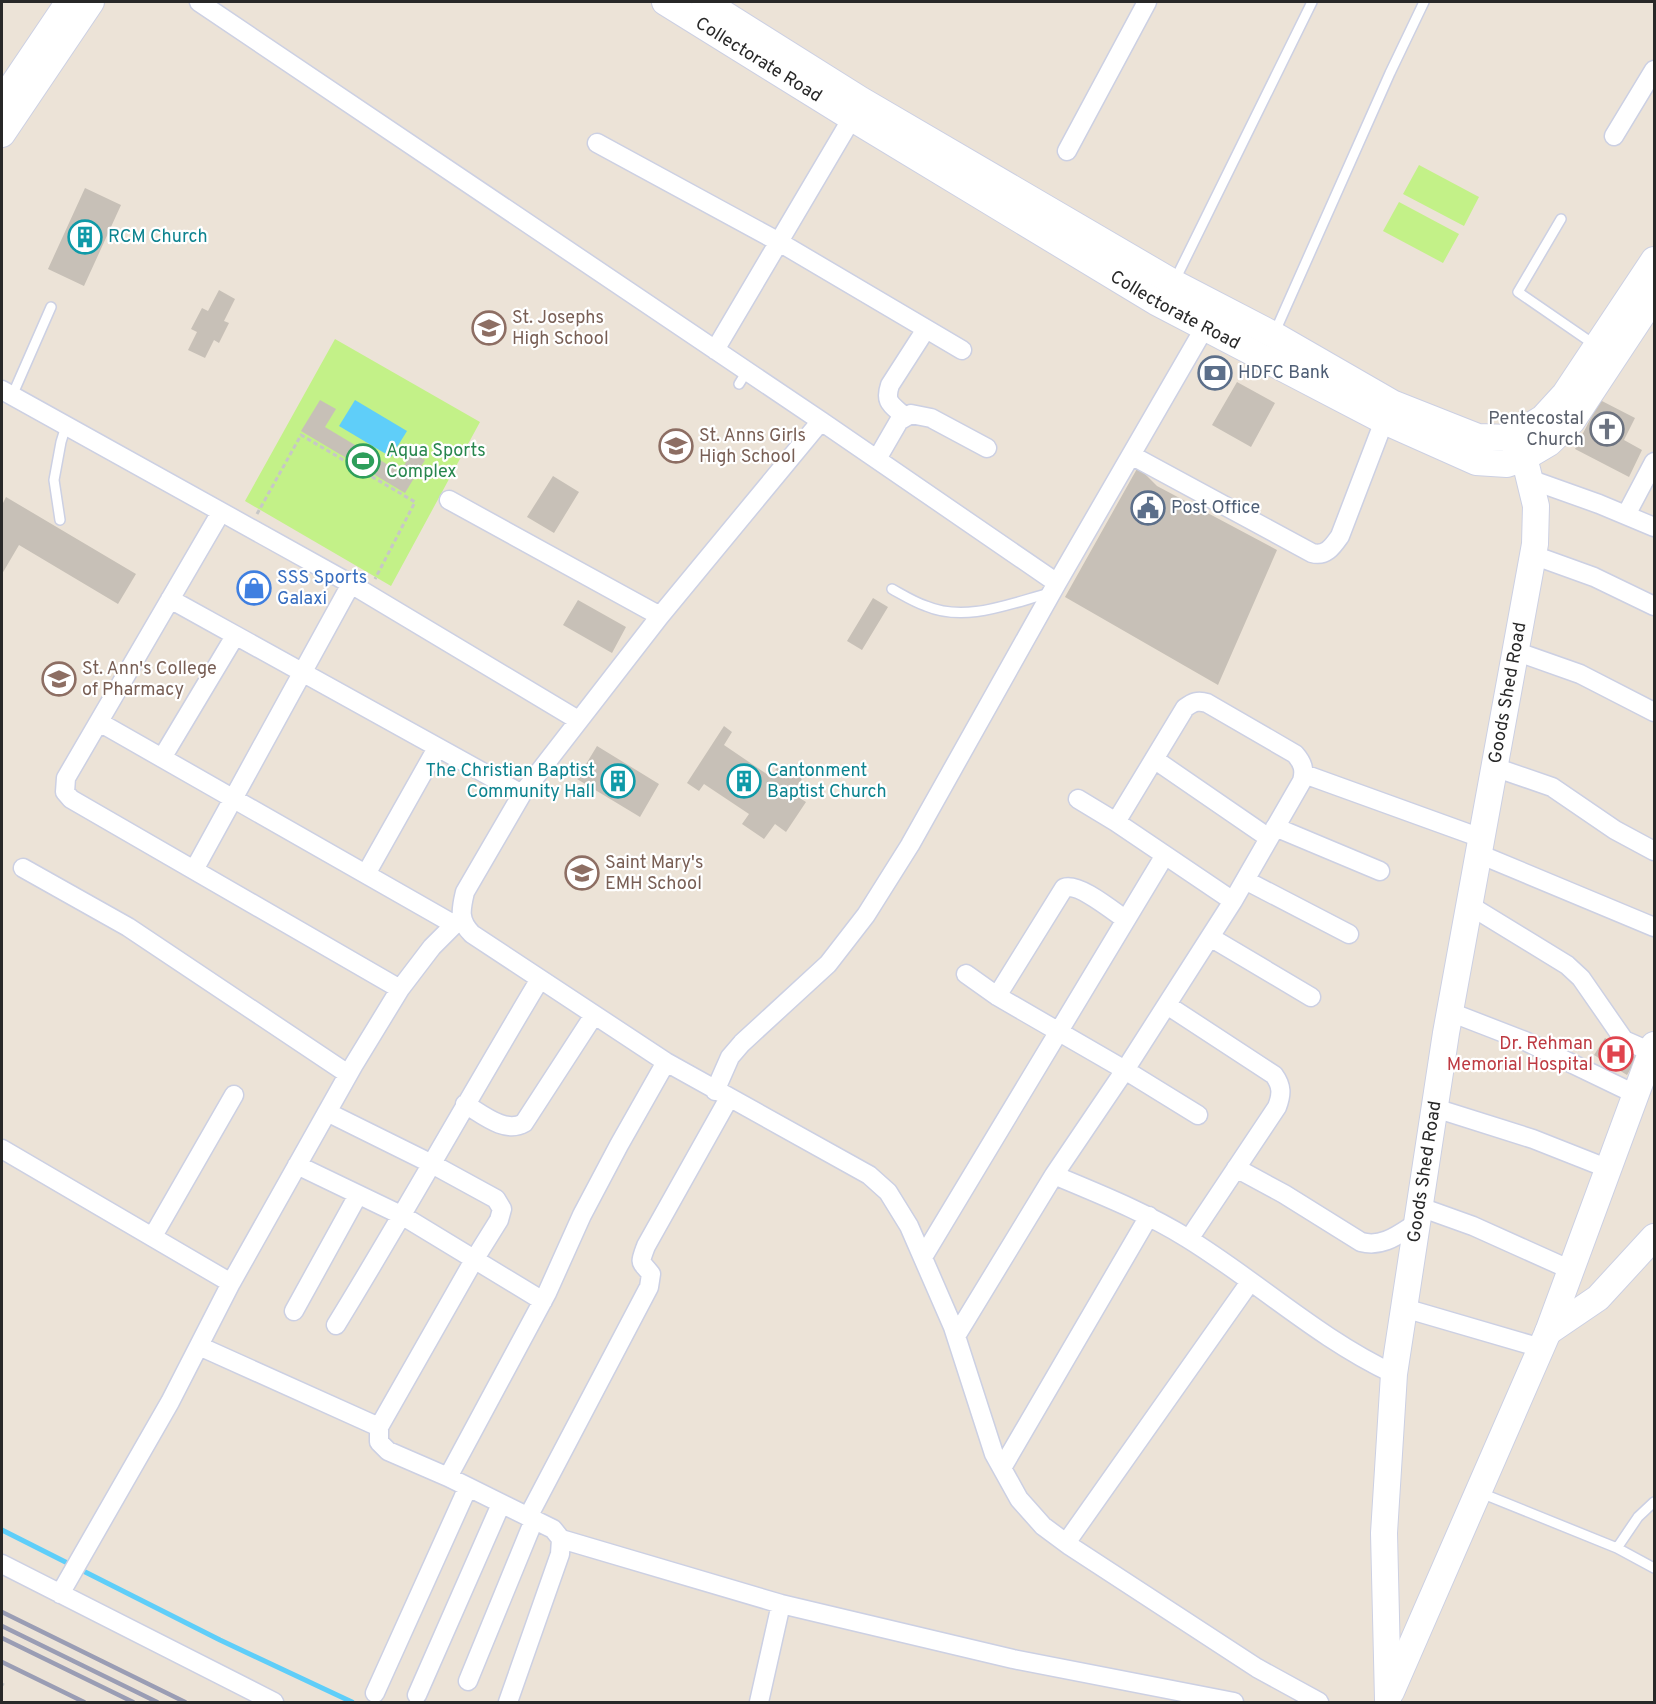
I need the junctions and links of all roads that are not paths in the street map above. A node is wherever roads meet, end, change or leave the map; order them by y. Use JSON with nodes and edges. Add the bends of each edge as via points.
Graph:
{"nodes":[{"id":1,"x":70,"y":2,"type":"edge"},
{"id":2,"x":91,"y":2,"type":"edge"},
{"id":3,"x":200,"y":2,"type":"edge"},
{"id":4,"x":665,"y":2,"type":"edge"},
{"id":5,"x":705,"y":2,"type":"edge"},
{"id":6,"x":1147,"y":2,"type":"edge"},
{"id":7,"x":1312,"y":2,"type":"edge"},
{"id":8,"x":1424,"y":2,"type":"edge"},
{"id":9,"x":1654,"y":70,"type":"edge"},
{"id":10,"x":2,"y":100,"type":"edge"},
{"id":11,"x":852,"y":118,"type":"junction"},
{"id":12,"x":2,"y":134,"type":"edge"},
{"id":13,"x":1614,"y":136,"type":"dead end"},
{"id":14,"x":597,"y":143,"type":"dead end"},
{"id":15,"x":1067,"y":151,"type":"dead end"},
{"id":16,"x":1561,"y":219,"type":"dead end"},
{"id":17,"x":779,"y":242,"type":"junction"},
{"id":18,"x":1654,"y":260,"type":"edge"},
{"id":19,"x":1167,"y":294,"type":"junction"},
{"id":20,"x":1653,"y":302,"type":"edge"},
{"id":21,"x":51,"y":307,"type":"dead end"},
{"id":22,"x":1205,"y":327,"type":"junction"},
{"id":23,"x":926,"y":329,"type":"junction"},
{"id":24,"x":1597,"y":346,"type":"junction"},
{"id":25,"x":1269,"y":347,"type":"junction"},
{"id":26,"x":715,"y":350,"type":"junction"},
{"id":27,"x":962,"y":350,"type":"dead end"},
{"id":28,"x":7,"y":393,"type":"edge"},
{"id":29,"x":904,"y":416,"type":"junction"},
{"id":30,"x":821,"y":421,"type":"junction"},
{"id":31,"x":1384,"y":421,"type":"junction"},
{"id":32,"x":66,"y":426,"type":"junction"},
{"id":33,"x":987,"y":448,"type":"dead end"},
{"id":34,"x":1131,"y":455,"type":"junction"},
{"id":35,"x":877,"y":459,"type":"junction"},
{"id":36,"x":1521,"y":459,"type":"junction"},
{"id":37,"x":1654,"y":462,"type":"edge"},
{"id":38,"x":449,"y":500,"type":"dead end"},
{"id":39,"x":221,"y":512,"type":"junction"},
{"id":40,"x":1626,"y":515,"type":"junction"},
{"id":41,"x":60,"y":520,"type":"dead end"},
{"id":42,"x":1654,"y":527,"type":"edge"},
{"id":43,"x":1533,"y":555,"type":"junction"},
{"id":44,"x":1054,"y":588,"type":"junction"},
{"id":45,"x":359,"y":589,"type":"junction"},
{"id":46,"x":892,"y":589,"type":"dead end"},
{"id":47,"x":170,"y":599,"type":"junction"},
{"id":48,"x":1654,"y":606,"type":"edge"},
{"id":49,"x":660,"y":616,"type":"junction"},
{"id":50,"x":235,"y":636,"type":"junction"},
{"id":51,"x":1515,"y":651,"type":"junction"},
{"id":52,"x":302,"y":674,"type":"junction"},
{"id":53,"x":1652,"y":708,"type":"edge"},
{"id":54,"x":578,"y":720,"type":"junction"},
{"id":55,"x":99,"y":722,"type":"junction"},
{"id":56,"x":438,"y":748,"type":"junction"},
{"id":57,"x":162,"y":758,"type":"junction"},
{"id":58,"x":1154,"y":759,"type":"junction"},
{"id":59,"x":1494,"y":767,"type":"junction"},
{"id":60,"x":1304,"y":774,"type":"junction"},
{"id":61,"x":522,"y":794,"type":"junction"},
{"id":62,"x":233,"y":798,"type":"junction"},
{"id":63,"x":1078,"y":799,"type":"dead end"},
{"id":64,"x":1116,"y":822,"type":"junction"},
{"id":65,"x":1272,"y":833,"type":"junction"},
{"id":66,"x":1480,"y":846,"type":"junction"},
{"id":67,"x":1654,"y":851,"type":"edge"},
{"id":68,"x":1165,"y":855,"type":"junction"},
{"id":69,"x":23,"y":868,"type":"dead end"},
{"id":70,"x":194,"y":870,"type":"junction"},
{"id":71,"x":1380,"y":871,"type":"dead end"},
{"id":72,"x":366,"y":874,"type":"junction"},
{"id":73,"x":1245,"y":880,"type":"junction"},
{"id":74,"x":1233,"y":901,"type":"junction"},
{"id":75,"x":1469,"y":905,"type":"junction"},
{"id":76,"x":1126,"y":920,"type":"junction"},
{"id":77,"x":458,"y":922,"type":"junction"},
{"id":78,"x":1654,"y":927,"type":"edge"},
{"id":79,"x":1349,"y":934,"type":"dead end"},
{"id":80,"x":1210,"y":938,"type":"junction"},
{"id":81,"x":966,"y":974,"type":"dead end"},
{"id":82,"x":540,"y":979,"type":"junction"},
{"id":83,"x":400,"y":989,"type":"junction"},
{"id":84,"x":996,"y":996,"type":"junction"},
{"id":85,"x":1311,"y":997,"type":"dead end"},
{"id":86,"x":1167,"y":1005,"type":"junction"},
{"id":87,"x":1450,"y":1012,"type":"junction"},
{"id":88,"x":594,"y":1015,"type":"junction"},
{"id":89,"x":1059,"y":1032,"type":"junction"},
{"id":90,"x":1654,"y":1048,"type":"edge"},
{"id":91,"x":666,"y":1062,"type":"junction"},
{"id":92,"x":1125,"y":1070,"type":"junction"},
{"id":93,"x":348,"y":1074,"type":"junction"},
{"id":94,"x":722,"y":1094,"type":"junction"},
{"id":95,"x":234,"y":1095,"type":"dead end"},
{"id":96,"x":1637,"y":1095,"type":"junction"},
{"id":97,"x":465,"y":1104,"type":"junction"},
{"id":98,"x":1435,"y":1108,"type":"junction"},
{"id":99,"x":327,"y":1112,"type":"junction"},
{"id":100,"x":1198,"y":1115,"type":"dead end"},
{"id":101,"x":2,"y":1149,"type":"edge"},
{"id":102,"x":432,"y":1164,"type":"junction"},
{"id":103,"x":297,"y":1165,"type":"junction"},
{"id":104,"x":1236,"y":1168,"type":"junction"},
{"id":105,"x":1609,"y":1169,"type":"junction"},
{"id":106,"x":1054,"y":1175,"type":"junction"},
{"id":107,"x":358,"y":1195,"type":"junction"},
{"id":108,"x":1419,"y":1214,"type":"junction"},
{"id":109,"x":403,"y":1216,"type":"junction"},
{"id":110,"x":1149,"y":1216,"type":"junction"},
{"id":111,"x":153,"y":1236,"type":"junction"},
{"id":112,"x":1654,"y":1236,"type":"edge"},
{"id":113,"x":1188,"y":1239,"type":"junction"},
{"id":114,"x":923,"y":1257,"type":"junction"},
{"id":115,"x":474,"y":1260,"type":"junction"},
{"id":116,"x":1571,"y":1270,"type":"junction"},
{"id":117,"x":1251,"y":1282,"type":"junction"},
{"id":118,"x":231,"y":1283,"type":"junction"},
{"id":119,"x":543,"y":1301,"type":"junction"},
{"id":120,"x":1404,"y":1308,"type":"junction"},
{"id":121,"x":294,"y":1311,"type":"dead end"},
{"id":122,"x":336,"y":1325,"type":"dead end"},
{"id":123,"x":956,"y":1336,"type":"junction"},
{"id":124,"x":1545,"y":1340,"type":"junction"},
{"id":125,"x":199,"y":1346,"type":"junction"},
{"id":126,"x":1395,"y":1374,"type":"junction"},
{"id":127,"x":379,"y":1427,"type":"junction"},
{"id":128,"x":1002,"y":1468,"type":"junction"},
{"id":129,"x":448,"y":1477,"type":"junction"},
{"id":130,"x":468,"y":1487,"type":"junction"},
{"id":131,"x":1479,"y":1492,"type":"junction"},
{"id":132,"x":1654,"y":1502,"type":"edge"},
{"id":133,"x":501,"y":1504,"type":"junction"},
{"id":134,"x":531,"y":1519,"type":"junction"},
{"id":135,"x":561,"y":1539,"type":"junction"},
{"id":136,"x":1066,"y":1543,"type":"junction"},
{"id":137,"x":1617,"y":1548,"type":"junction"},
{"id":138,"x":2,"y":1564,"type":"edge"},
{"id":139,"x":1654,"y":1568,"type":"edge"},
{"id":140,"x":60,"y":1594,"type":"junction"},
{"id":141,"x":781,"y":1604,"type":"junction"},
{"id":142,"x":468,"y":1681,"type":"dead end"},
{"id":143,"x":375,"y":1693,"type":"dead end"},
{"id":144,"x":417,"y":1695,"type":"dead end"},
{"id":145,"x":1388,"y":1701,"type":"edge"},
{"id":146,"x":274,"y":1702,"type":"edge"},
{"id":147,"x":508,"y":1702,"type":"edge"},
{"id":148,"x":759,"y":1702,"type":"edge"},
{"id":149,"x":1234,"y":1702,"type":"edge"},
{"id":150,"x":1319,"y":1702,"type":"edge"}],
"edges":[{"from":1,"to":10,"type":"street"},
{"from":2,"to":12,"type":"street"},
{"from":3,"to":26,"type":"street"},
{"from":4,"to":11,"type":"street","name":"Collectorate Road"},
{"from":5,"to":19,"type":"street","name":"Collectorate Road"},
{"from":6,"to":15,"type":"street"},
{"from":7,"to":19,"type":"lane"},
{"from":8,"to":25,"type":"lane"},
{"from":9,"to":13,"type":"street"},
{"from":11,"to":17,"type":"street"},
{"from":11,"to":19,"type":"street","name":"Collectorate Road"},
{"from":14,"to":17,"type":"street"},
{"from":16,"to":24,"type":"lane","via":[[1518,292]]},
{"from":17,"to":23,"type":"street"},
{"from":17,"to":26,"type":"street"},
{"from":18,"to":24,"type":"street","name":"Collectorate Road"},
{"from":19,"to":22,"type":"street","name":"Collectorate Road"},
{"from":19,"to":25,"type":"street","name":"Collectorate Road"},
{"from":20,"to":36,"type":"street","name":"Collectorate Road","via":[[1572,421],[1549,443]]},
{"from":21,"to":28,"type":"lane"},
{"from":22,"to":25,"type":"street","name":"Collectorate Road"},
{"from":22,"to":34,"type":"street"},
{"from":23,"to":27,"type":"street"},
{"from":23,"to":29,"type":"street","via":[[887,394],[889,403]]},
{"from":24,"to":36,"type":"street","name":"Collectorate Road","via":[[1544,418]]},
{"from":25,"to":31,"type":"street","name":"Collectorate Road"},
{"from":25,"to":36,"type":"street","name":"Collectorate Road"},
{"from":26,"to":30,"type":"street","via":[[743,377]]},
{"from":28,"to":32,"type":"street"},
{"from":29,"to":33,"type":"street","via":[[918,414],[931,418]]},
{"from":29,"to":35,"type":"street"},
{"from":30,"to":35,"type":"street"},
{"from":30,"to":49,"type":"street"},
{"from":31,"to":34,"type":"street","via":[[1341,536],[1327,552],[1317,554]]},
{"from":31,"to":36,"type":"street","name":"Collectorate Road","via":[[1476,462],[1507,464]]},
{"from":32,"to":39,"type":"street"},
{"from":32,"to":41,"type":"lane","via":[[54,480]]},
{"from":34,"to":44,"type":"street"},
{"from":35,"to":44,"type":"street"},
{"from":36,"to":40,"type":"street"},
{"from":36,"to":43,"type":"street","name":"Goods Shed Road","via":[[1536,506]]},
{"from":37,"to":40,"type":"street"},
{"from":38,"to":49,"type":"street"},
{"from":39,"to":45,"type":"street"},
{"from":39,"to":47,"type":"street"},
{"from":40,"to":42,"type":"street"},
{"from":43,"to":48,"type":"street","via":[[1594,577]]},
{"from":43,"to":51,"type":"street","name":"Goods Shed Road"},
{"from":44,"to":46,"type":"lane","via":[[987,610],[963,613],[927,607]]},
{"from":44,"to":94,"type":"street","via":[[910,845],[866,915],[828,964],[730,1057]]},
{"from":45,"to":52,"type":"street"},
{"from":45,"to":54,"type":"street"},
{"from":47,"to":50,"type":"street"},
{"from":47,"to":55,"type":"street"},
{"from":49,"to":54,"type":"street"},
{"from":50,"to":52,"type":"street"},
{"from":50,"to":57,"type":"street"},
{"from":51,"to":53,"type":"street","via":[[1580,674]]},
{"from":51,"to":59,"type":"street","name":"Goods Shed Road"},
{"from":52,"to":56,"type":"street"},
{"from":52,"to":62,"type":"street"},
{"from":54,"to":61,"type":"street"},
{"from":55,"to":57,"type":"street"},
{"from":55,"to":70,"type":"street","via":[[66,778],[65,792]]},
{"from":56,"to":61,"type":"street"},
{"from":56,"to":72,"type":"street"},
{"from":57,"to":62,"type":"street"},
{"from":58,"to":60,"type":"street","via":[[1185,708],[1200,701],[1295,754]]},
{"from":58,"to":64,"type":"street"},
{"from":58,"to":65,"type":"street"},
{"from":59,"to":66,"type":"street","name":"Goods Shed Road"},
{"from":59,"to":67,"type":"street","via":[[1552,787]]},
{"from":60,"to":65,"type":"street"},
{"from":60,"to":66,"type":"street"},
{"from":61,"to":77,"type":"street","via":[[465,892]]},
{"from":62,"to":70,"type":"street"},
{"from":62,"to":72,"type":"street"},
{"from":63,"to":64,"type":"street"},
{"from":64,"to":68,"type":"street"},
{"from":65,"to":71,"type":"street"},
{"from":65,"to":73,"type":"street"},
{"from":66,"to":75,"type":"street","name":"Goods Shed Road"},
{"from":66,"to":78,"type":"street"},
{"from":68,"to":74,"type":"street"},
{"from":68,"to":76,"type":"street"},
{"from":69,"to":93,"type":"street","via":[[128,927]]},
{"from":70,"to":83,"type":"street"},
{"from":72,"to":77,"type":"street"},
{"from":73,"to":74,"type":"street"},
{"from":73,"to":79,"type":"street"},
{"from":74,"to":80,"type":"street"},
{"from":75,"to":87,"type":"street","name":"Goods Shed Road"},
{"from":75,"to":90,"type":"street","via":[[1567,965],[1581,978],[1624,1040]]},
{"from":76,"to":84,"type":"street","via":[[1080,889],[1064,888]]},
{"from":76,"to":89,"type":"street"},
{"from":77,"to":82,"type":"street"},
{"from":77,"to":83,"type":"street","via":[[432,947]]},
{"from":80,"to":85,"type":"street"},
{"from":80,"to":86,"type":"street"},
{"from":81,"to":84,"type":"street"},
{"from":82,"to":88,"type":"street"},
{"from":82,"to":97,"type":"street"},
{"from":83,"to":93,"type":"street"},
{"from":84,"to":89,"type":"street"},
{"from":86,"to":92,"type":"street"},
{"from":86,"to":104,"type":"street","via":[[1280,1082],[1277,1107]]},
{"from":87,"to":96,"type":"street","via":[[1525,1041]]},
{"from":87,"to":98,"type":"street","name":"Goods Shed Road"},
{"from":88,"to":91,"type":"street"},
{"from":88,"to":97,"type":"street","via":[[524,1123],[513,1128],[504,1126]]},
{"from":89,"to":92,"type":"street"},
{"from":89,"to":114,"type":"street"},
{"from":90,"to":96,"type":"street","name":"Goods Shed Road"},
{"from":91,"to":94,"type":"street"},
{"from":91,"to":119,"type":"street","via":[[582,1215]]},
{"from":92,"to":100,"type":"street"},
{"from":92,"to":106,"type":"street"},
{"from":93,"to":99,"type":"street"},
{"from":94,"to":114,"type":"street","via":[[869,1175],[888,1192]]},
{"from":94,"to":134,"type":"street","via":[[646,1246],[641,1261],[651,1274],[649,1287]]},
{"from":95,"to":111,"type":"street"},
{"from":96,"to":105,"type":"street","name":"Goods Shed Road"},
{"from":97,"to":102,"type":"street"},
{"from":98,"to":105,"type":"street","via":[[1533,1139]]},
{"from":98,"to":108,"type":"street","name":"Goods Shed Road"},
{"from":99,"to":102,"type":"street"},
{"from":99,"to":103,"type":"street"},
{"from":101,"to":111,"type":"street"},
{"from":102,"to":109,"type":"street"},
{"from":102,"to":115,"type":"street","via":[[500,1204],[499,1220]]},
{"from":103,"to":107,"type":"street"},
{"from":103,"to":118,"type":"street"},
{"from":104,"to":108,"type":"street","via":[[1361,1242],[1388,1241]]},
{"from":104,"to":113,"type":"street"},
{"from":105,"to":116,"type":"street","name":"Goods Shed Road"},
{"from":106,"to":110,"type":"street"},
{"from":106,"to":123,"type":"street"},
{"from":107,"to":109,"type":"street"},
{"from":107,"to":121,"type":"street"},
{"from":108,"to":116,"type":"street","via":[[1473,1226]]},
{"from":108,"to":120,"type":"street","name":"Goods Shed Road"},
{"from":109,"to":115,"type":"street"},
{"from":109,"to":122,"type":"street"},
{"from":110,"to":113,"type":"street"},
{"from":110,"to":128,"type":"street"},
{"from":111,"to":118,"type":"street"},
{"from":112,"to":124,"type":"street","via":[[1598,1298]]},
{"from":113,"to":117,"type":"street"},
{"from":114,"to":123,"type":"street"},
{"from":115,"to":119,"type":"street"},
{"from":115,"to":127,"type":"street"},
{"from":116,"to":124,"type":"street","name":"Goods Shed Road"},
{"from":117,"to":126,"type":"street","via":[[1352,1352]]},
{"from":117,"to":136,"type":"street"},
{"from":118,"to":125,"type":"street"},
{"from":119,"to":129,"type":"street"},
{"from":120,"to":124,"type":"street"},
{"from":120,"to":126,"type":"street","name":"Goods Shed Road"},
{"from":123,"to":128,"type":"street"},
{"from":124,"to":131,"type":"street","name":"Goods Shed Road"},
{"from":125,"to":127,"type":"street"},
{"from":125,"to":140,"type":"street"},
{"from":126,"to":145,"type":"street","name":"Goods Shed Road","via":[[1384,1533]]},
{"from":127,"to":129,"type":"street","via":[[383,1447]]},
{"from":128,"to":136,"type":"street","via":[[1019,1499],[1043,1526]]},
{"from":129,"to":130,"type":"street"},
{"from":130,"to":133,"type":"street"},
{"from":130,"to":143,"type":"street"},
{"from":131,"to":137,"type":"lane"},
{"from":131,"to":145,"type":"street","name":"Goods Shed Road"},
{"from":132,"to":137,"type":"lane","via":[[1638,1517]]},
{"from":133,"to":134,"type":"street"},
{"from":133,"to":144,"type":"street"},
{"from":134,"to":135,"type":"street","via":[[553,1528]]},
{"from":134,"to":142,"type":"street"},
{"from":135,"to":141,"type":"street"},
{"from":135,"to":147,"type":"street","via":[[561,1554]]},
{"from":136,"to":150,"type":"street","via":[[1257,1668]]},
{"from":137,"to":139,"type":"lane"},
{"from":138,"to":140,"type":"street"},
{"from":140,"to":146,"type":"street"},
{"from":141,"to":148,"type":"street"},
{"from":141,"to":149,"type":"street","via":[[1013,1659]]}]}
